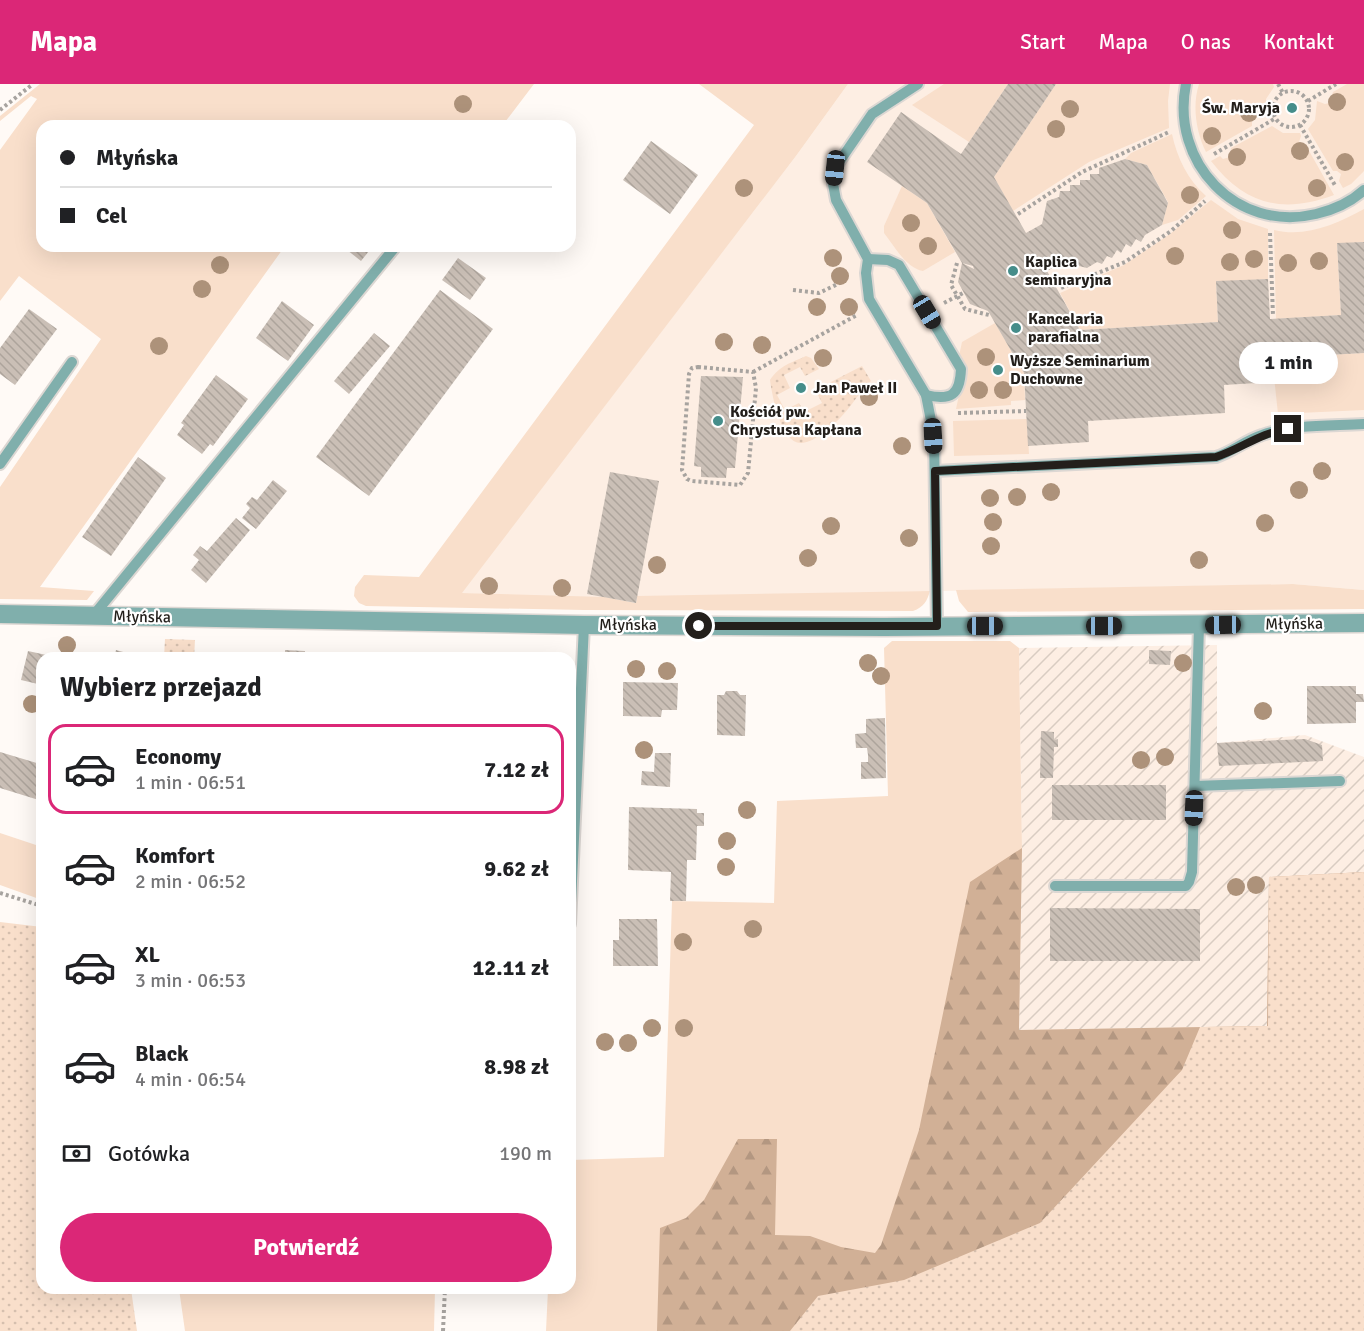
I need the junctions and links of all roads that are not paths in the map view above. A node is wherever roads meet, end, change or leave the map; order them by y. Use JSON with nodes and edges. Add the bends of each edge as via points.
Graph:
{"nodes":[{"id":1,"x":918,"y":84,"type":"edge"},
{"id":2,"x":1186,"y":84,"type":"edge"},
{"id":3,"x":1364,"y":190,"type":"edge"},
{"id":4,"x":391,"y":252,"type":"edge"},
{"id":5,"x":868,"y":259,"type":"junction"},
{"id":6,"x":72,"y":362,"type":"dead end"},
{"id":7,"x":926,"y":395,"type":"junction"},
{"id":8,"x":1364,"y":424,"type":"edge"},
{"id":9,"x":0,"y":464,"type":"edge"},
{"id":10,"x":935,"y":471,"type":"junction"},
{"id":11,"x":0,"y":614,"type":"edge"},
{"id":12,"x":93,"y":616,"type":"junction"},
{"id":13,"x":1364,"y":623,"type":"edge"},
{"id":14,"x":584,"y":625,"type":"junction"},
{"id":15,"x":1199,"y":625,"type":"junction"},
{"id":16,"x":937,"y":626,"type":"junction"},
{"id":17,"x":1340,"y":781,"type":"dead end"},
{"id":18,"x":1195,"y":786,"type":"junction"},
{"id":19,"x":576,"y":796,"type":"edge"},
{"id":20,"x":1055,"y":886,"type":"dead end"}],
"edges":[{"from":1,"to":5,"type":"lane","via":[[872,114],[835,168],[836,200]]},
{"from":2,"to":3,"type":"lane","via":[[1182,101],[1184,128],[1198,163],[1223,194],[1244,207],[1266,215],[1301,218],[1330,211]]},
{"from":4,"to":12,"type":"lane"},
{"from":5,"to":7,"type":"lane","via":[[869,299]]},
{"from":5,"to":7,"type":"lane","via":[[899,265],[961,369],[960,384],[954,394],[942,399]]},
{"from":6,"to":9,"type":"lane"},
{"from":7,"to":10,"type":"lane"},
{"from":8,"to":10,"type":"lane","via":[[1275,430],[1216,457]]},
{"from":10,"to":16,"type":"lane"},
{"from":11,"to":12,"type":"street","name":"Młyńska"},
{"from":12,"to":14,"type":"street","name":"Młyńska"},
{"from":13,"to":15,"type":"street","name":"Młyńska"},
{"from":14,"to":16,"type":"street","name":"Młyńska"},
{"from":14,"to":19,"type":"lane"},
{"from":15,"to":16,"type":"street","name":"Młyńska"},
{"from":15,"to":18,"type":"lane"},
{"from":17,"to":18,"type":"lane"},
{"from":18,"to":20,"type":"lane","via":[[1192,872],[1186,886]]}]}
